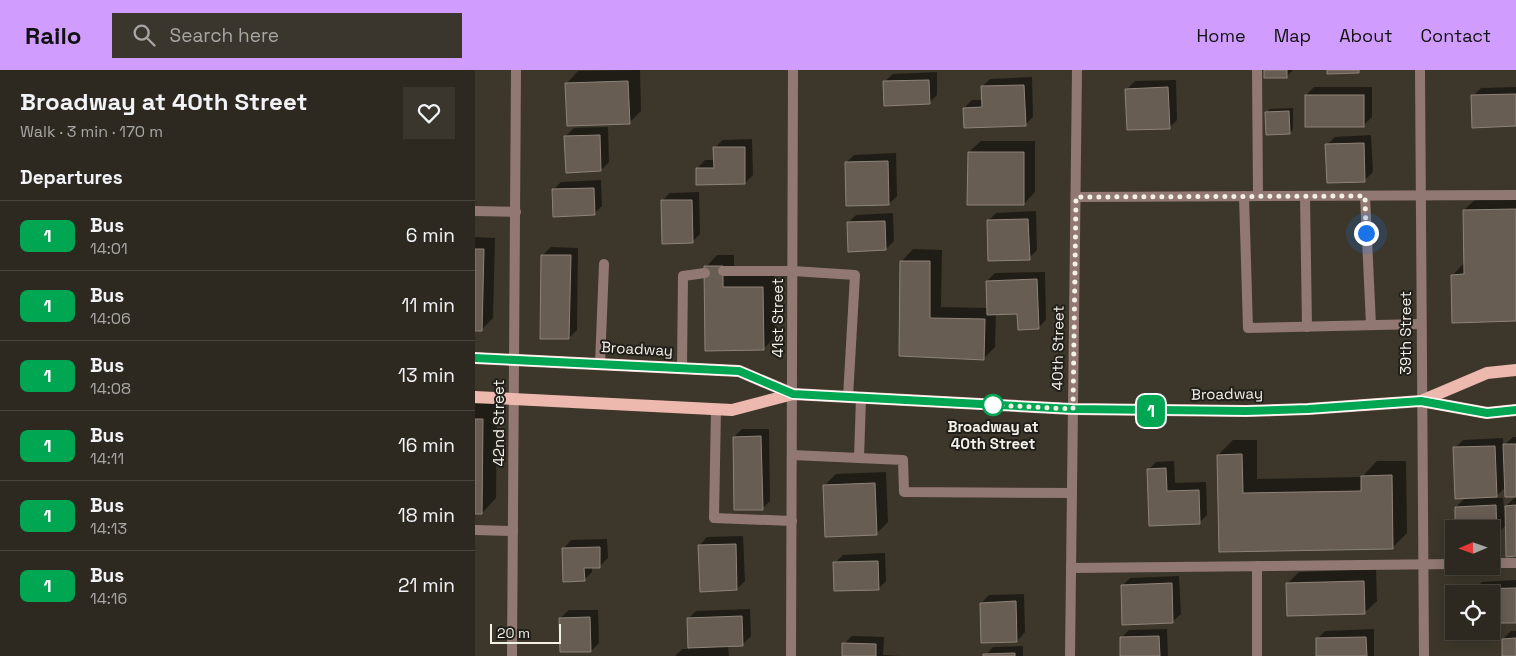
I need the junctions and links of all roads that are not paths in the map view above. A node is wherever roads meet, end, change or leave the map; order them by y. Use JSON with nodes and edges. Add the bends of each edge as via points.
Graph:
{"nodes":[{"id":1,"x":516,"y":70,"type":"edge"},
{"id":2,"x":793,"y":70,"type":"edge"},
{"id":3,"x":1077,"y":70,"type":"edge"},
{"id":4,"x":1257,"y":70,"type":"edge"},
{"id":5,"x":1420,"y":70,"type":"edge"},
{"id":6,"x":1516,"y":195,"type":"edge"},
{"id":7,"x":1244,"y":196,"type":"junction"},
{"id":8,"x":1258,"y":196,"type":"junction"},
{"id":9,"x":1305,"y":196,"type":"junction"},
{"id":10,"x":1365,"y":196,"type":"junction"},
{"id":11,"x":1420,"y":196,"type":"junction"},
{"id":12,"x":1076,"y":197,"type":"junction"},
{"id":13,"x":475,"y":211,"type":"edge"},
{"id":14,"x":516,"y":212,"type":"junction"},
{"id":15,"x":604,"y":264,"type":"dead end"},
{"id":16,"x":723,"y":271,"type":"dead end"},
{"id":17,"x":793,"y":271,"type":"junction"},
{"id":18,"x":705,"y":273,"type":"dead end"},
{"id":19,"x":1421,"y":324,"type":"junction"},
{"id":20,"x":1371,"y":325,"type":"junction"},
{"id":21,"x":1307,"y":327,"type":"junction"},
{"id":22,"x":475,"y":358,"type":"edge"},
{"id":23,"x":515,"y":360,"type":"junction"},
{"id":24,"x":600,"y":364,"type":"junction"},
{"id":25,"x":682,"y":368,"type":"junction"},
{"id":26,"x":1516,"y":370,"type":"edge"},
{"id":27,"x":793,"y":394,"type":"junction"},
{"id":28,"x":475,"y":397,"type":"edge"},
{"id":29,"x":855,"y":398,"type":"junction"},
{"id":30,"x":515,"y":399,"type":"junction"},
{"id":31,"x":1421,"y":401,"type":"junction"},
{"id":32,"x":1073,"y":409,"type":"junction"},
{"id":33,"x":716,"y":410,"type":"junction"},
{"id":34,"x":1516,"y":410,"type":"edge"},
{"id":35,"x":792,"y":455,"type":"junction"},
{"id":36,"x":859,"y":458,"type":"junction"},
{"id":37,"x":1072,"y":493,"type":"junction"},
{"id":38,"x":792,"y":521,"type":"junction"},
{"id":39,"x":475,"y":530,"type":"edge"},
{"id":40,"x":513,"y":531,"type":"junction"},
{"id":41,"x":1500,"y":563,"type":"edge"},
{"id":42,"x":1516,"y":563,"type":"edge"},
{"id":43,"x":1423,"y":564,"type":"junction"},
{"id":44,"x":1445,"y":564,"type":"edge"},
{"id":45,"x":1257,"y":566,"type":"junction"},
{"id":46,"x":1071,"y":568,"type":"junction"},
{"id":47,"x":512,"y":656,"type":"edge"},
{"id":48,"x":791,"y":656,"type":"edge"},
{"id":49,"x":1070,"y":656,"type":"edge"},
{"id":50,"x":1257,"y":656,"type":"edge"},
{"id":51,"x":1424,"y":656,"type":"edge"}],
"edges":[{"from":1,"to":14,"type":"street","name":"42nd Street"},
{"from":2,"to":17,"type":"street","name":"41st Street"},
{"from":3,"to":12,"type":"street","name":"40th Street"},
{"from":4,"to":8,"type":"street"},
{"from":5,"to":11,"type":"street","name":"39th Street"},
{"from":6,"to":11,"type":"street"},
{"from":7,"to":8,"type":"street"},
{"from":7,"to":12,"type":"street"},
{"from":7,"to":21,"type":"street","via":[[1248,328]]},
{"from":8,"to":9,"type":"street"},
{"from":9,"to":10,"type":"street"},
{"from":9,"to":21,"type":"street"},
{"from":10,"to":11,"type":"street"},
{"from":10,"to":20,"type":"street"},
{"from":11,"to":19,"type":"street","name":"39th Street"},
{"from":12,"to":32,"type":"street","name":"40th Street"},
{"from":13,"to":14,"type":"street"},
{"from":14,"to":23,"type":"street","name":"42nd Street"},
{"from":15,"to":24,"type":"street"},
{"from":16,"to":17,"type":"street"},
{"from":17,"to":27,"type":"street","name":"41st Street"},
{"from":17,"to":29,"type":"street","via":[[855,275]]},
{"from":18,"to":25,"type":"street","via":[[683,276]]},
{"from":19,"to":20,"type":"street"},
{"from":19,"to":31,"type":"street","name":"39th Street"},
{"from":20,"to":21,"type":"street"},
{"from":22,"to":23,"type":"main road","name":"Broadway"},
{"from":23,"to":24,"type":"main road","name":"Broadway"},
{"from":23,"to":30,"type":"street","name":"42nd Street"},
{"from":24,"to":25,"type":"main road","name":"Broadway"},
{"from":25,"to":27,"type":"main road","name":"Broadway","via":[[739,371]]},
{"from":26,"to":31,"type":"main road","name":"Broadway","via":[[1487,373]]},
{"from":27,"to":29,"type":"main road","name":"Broadway"},
{"from":27,"to":33,"type":"main road","name":"Broadway","via":[[732,410]]},
{"from":27,"to":35,"type":"street","name":"41st Street"},
{"from":28,"to":30,"type":"main road","name":"Broadway"},
{"from":29,"to":32,"type":"main road","name":"Broadway"},
{"from":29,"to":36,"type":"street"},
{"from":30,"to":33,"type":"main road","name":"Broadway"},
{"from":30,"to":40,"type":"street","name":"42nd Street"},
{"from":31,"to":32,"type":"main road","name":"Broadway","via":[[1246,411]]},
{"from":31,"to":34,"type":"main road","name":"Broadway","via":[[1487,413]]},
{"from":31,"to":43,"type":"street","name":"39th Street"},
{"from":32,"to":37,"type":"street","name":"40th Street"},
{"from":33,"to":38,"type":"street","via":[[713,518]]},
{"from":35,"to":36,"type":"street"},
{"from":35,"to":38,"type":"street","name":"41st Street"},
{"from":36,"to":37,"type":"street","via":[[903,460],[904,492]]},
{"from":37,"to":46,"type":"street","name":"40th Street"},
{"from":38,"to":48,"type":"street","name":"41st Street"},
{"from":39,"to":40,"type":"street"},
{"from":40,"to":47,"type":"street","name":"42nd Street"},
{"from":41,"to":42,"type":"street"},
{"from":43,"to":44,"type":"street"},
{"from":43,"to":45,"type":"street"},
{"from":43,"to":51,"type":"street","name":"39th Street"},
{"from":45,"to":46,"type":"street"},
{"from":45,"to":50,"type":"street"},
{"from":46,"to":49,"type":"street","name":"40th Street"}]}
